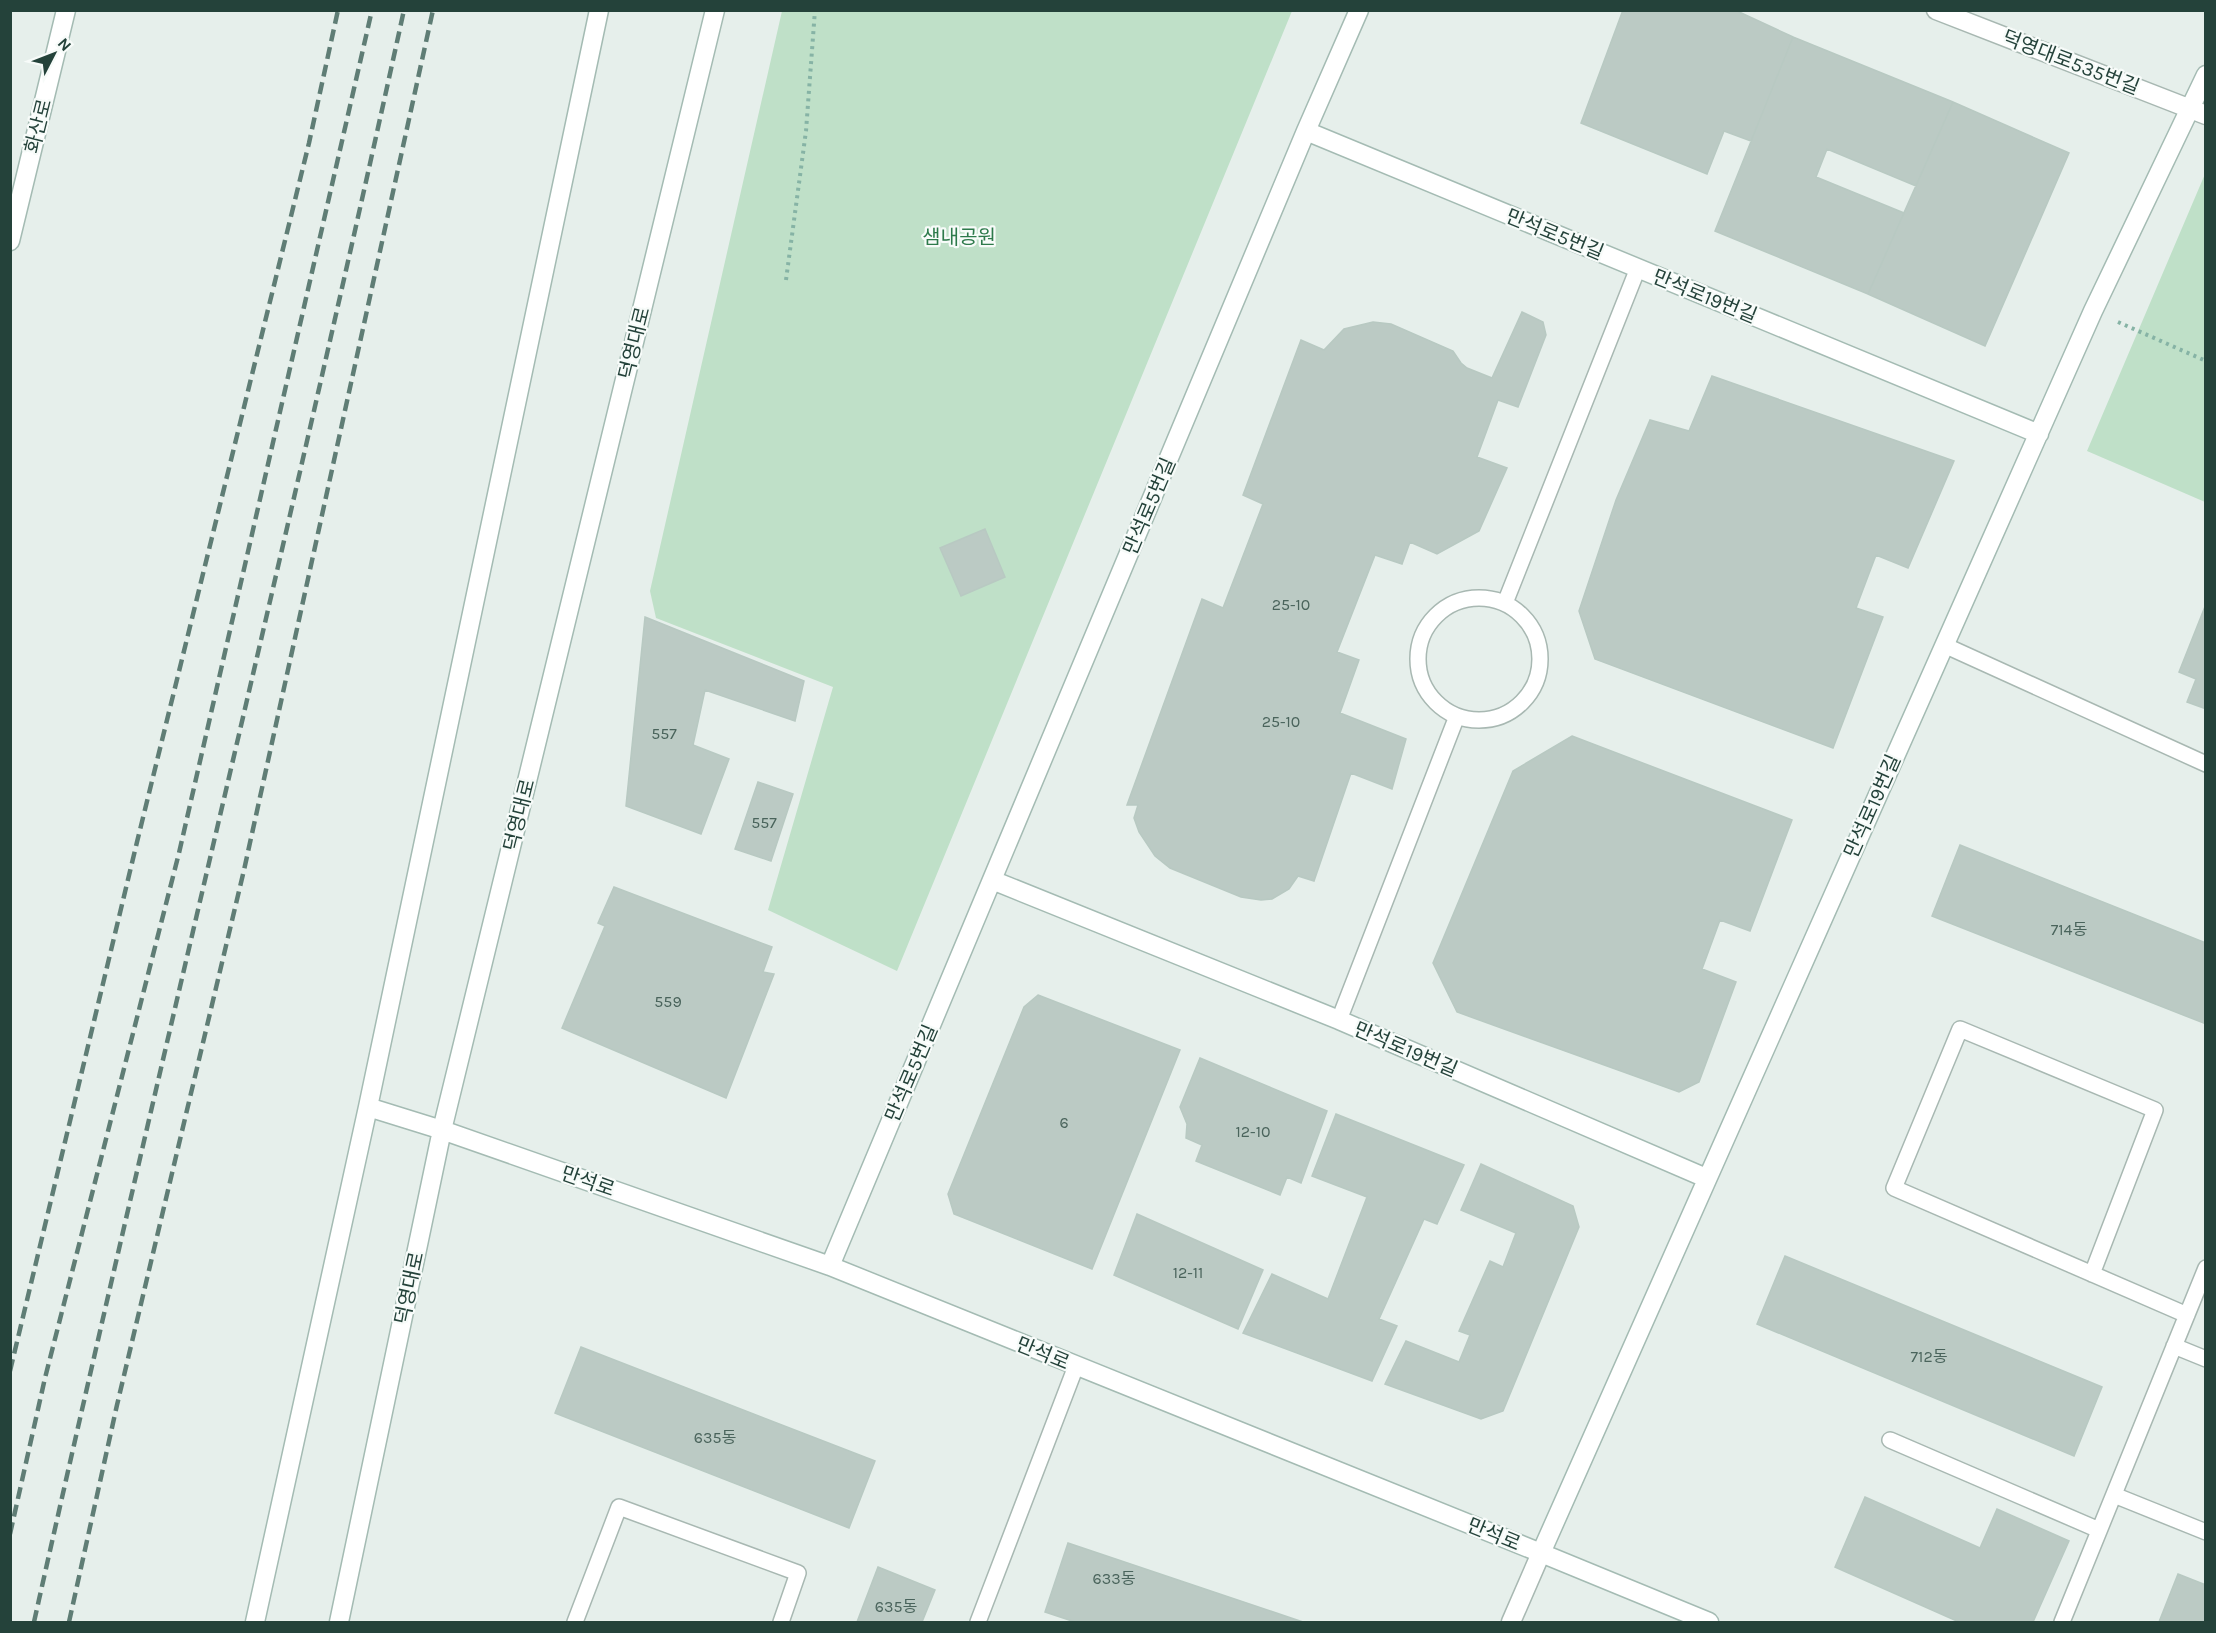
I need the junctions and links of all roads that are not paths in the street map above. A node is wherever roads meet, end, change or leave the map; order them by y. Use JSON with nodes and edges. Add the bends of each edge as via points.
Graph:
{"nodes":[{"id":1,"x":66,"y":10,"type":"edge"},
{"id":2,"x":599,"y":10,"type":"edge"},
{"id":3,"x":715,"y":10,"type":"edge"},
{"id":4,"x":1359,"y":10,"type":"edge"},
{"id":5,"x":1936,"y":10,"type":"edge"},
{"id":6,"x":2205,"y":75,"type":"edge"},
{"id":7,"x":2197,"y":111,"type":"edge"},
{"id":8,"x":1306,"y":131,"type":"junction"},
{"id":9,"x":10,"y":241,"type":"edge"},
{"id":10,"x":1638,"y":268,"type":"junction"},
{"id":11,"x":2039,"y":434,"type":"junction"},
{"id":12,"x":1505,"y":603,"type":"junction"},
{"id":13,"x":1944,"y":645,"type":"junction"},
{"id":14,"x":1457,"y":716,"type":"junction"},
{"id":15,"x":2205,"y":764,"type":"edge"},
{"id":16,"x":992,"y":880,"type":"junction"},
{"id":17,"x":1339,"y":1020,"type":"junction"},
{"id":18,"x":368,"y":1107,"type":"junction"},
{"id":19,"x":442,"y":1130,"type":"junction"},
{"id":20,"x":1706,"y":1178,"type":"junction"},
{"id":21,"x":830,"y":1266,"type":"junction"},
{"id":22,"x":2205,"y":1268,"type":"edge"},
{"id":23,"x":2092,"y":1274,"type":"junction"},
{"id":24,"x":2187,"y":1315,"type":"junction"},
{"id":25,"x":2174,"y":1346,"type":"junction"},
{"id":26,"x":2205,"y":1359,"type":"edge"},
{"id":27,"x":1076,"y":1366,"type":"junction"},
{"id":28,"x":1890,"y":1440,"type":"dead end"},
{"id":29,"x":2114,"y":1495,"type":"junction"},
{"id":30,"x":2099,"y":1530,"type":"junction"},
{"id":31,"x":2205,"y":1532,"type":"edge"},
{"id":32,"x":1541,"y":1552,"type":"junction"},
{"id":33,"x":255,"y":1623,"type":"edge"},
{"id":34,"x":339,"y":1623,"type":"edge"},
{"id":35,"x":575,"y":1623,"type":"edge"},
{"id":36,"x":781,"y":1623,"type":"edge"},
{"id":37,"x":978,"y":1623,"type":"edge"},
{"id":38,"x":1511,"y":1623,"type":"edge"},
{"id":39,"x":1709,"y":1623,"type":"edge"},
{"id":40,"x":2062,"y":1623,"type":"edge"}],
"edges":[{"from":1,"to":9,"type":"street","name":"화산로"},
{"from":2,"to":18,"type":"street"},
{"from":3,"to":19,"type":"street","name":"덕영대로"},
{"from":4,"to":8,"type":"street","name":"만석로5번길"},
{"from":5,"to":7,"type":"street","name":"덕영대로535번길"},
{"from":6,"to":7,"type":"street","name":"만석로19번길"},
{"from":7,"to":11,"type":"street","name":"만석로19번길","via":[[2093,311]]},
{"from":8,"to":10,"type":"street","name":"만석로5번길"},
{"from":8,"to":16,"type":"street","name":"만석로5번길"},
{"from":10,"to":11,"type":"street","name":"만석로19번길"},
{"from":10,"to":12,"type":"lane","name":"만석로19번길"},
{"from":11,"to":13,"type":"street","name":"만석로19번길"},
{"from":12,"to":14,"type":"lane","via":[[1522,614],[1540,648],[1540,668],[1534,686],[1523,703],[1507,714],[1487,720]]},
{"from":12,"to":14,"type":"lane","via":[[1487,597],[1467,598],[1449,605],[1432,618],[1421,636],[1417,657],[1420,678],[1430,697]]},
{"from":13,"to":15,"type":"lane"},
{"from":13,"to":20,"type":"street","name":"만석로19번길"},
{"from":14,"to":17,"type":"lane","name":"만석로19번길"},
{"from":16,"to":17,"type":"street"},
{"from":16,"to":21,"type":"street","name":"만석로5번길"},
{"from":17,"to":20,"type":"street","name":"만석로19번길"},
{"from":18,"to":19,"type":"street","name":"만석로"},
{"from":18,"to":33,"type":"street"},
{"from":19,"to":21,"type":"street","name":"만석로"},
{"from":19,"to":34,"type":"street","name":"덕영대로"},
{"from":20,"to":32,"type":"street","name":"만석로19번길"},
{"from":21,"to":27,"type":"street","name":"만석로"},
{"from":22,"to":24,"type":"lane"},
{"from":23,"to":23,"type":"lane","via":[[1894,1188],[1960,1029],[2155,1110]]},
{"from":23,"to":24,"type":"lane"},
{"from":24,"to":25,"type":"lane"},
{"from":25,"to":26,"type":"lane"},
{"from":25,"to":29,"type":"lane"},
{"from":27,"to":32,"type":"street","name":"만석로"},
{"from":27,"to":37,"type":"lane"},
{"from":28,"to":30,"type":"lane"},
{"from":29,"to":30,"type":"lane"},
{"from":29,"to":31,"type":"lane"},
{"from":30,"to":40,"type":"lane"},
{"from":32,"to":38,"type":"street","name":"만석로19번길"},
{"from":32,"to":39,"type":"street","name":"만석로"},
{"from":35,"to":36,"type":"lane","via":[[618,1507],[798,1573]]}]}
